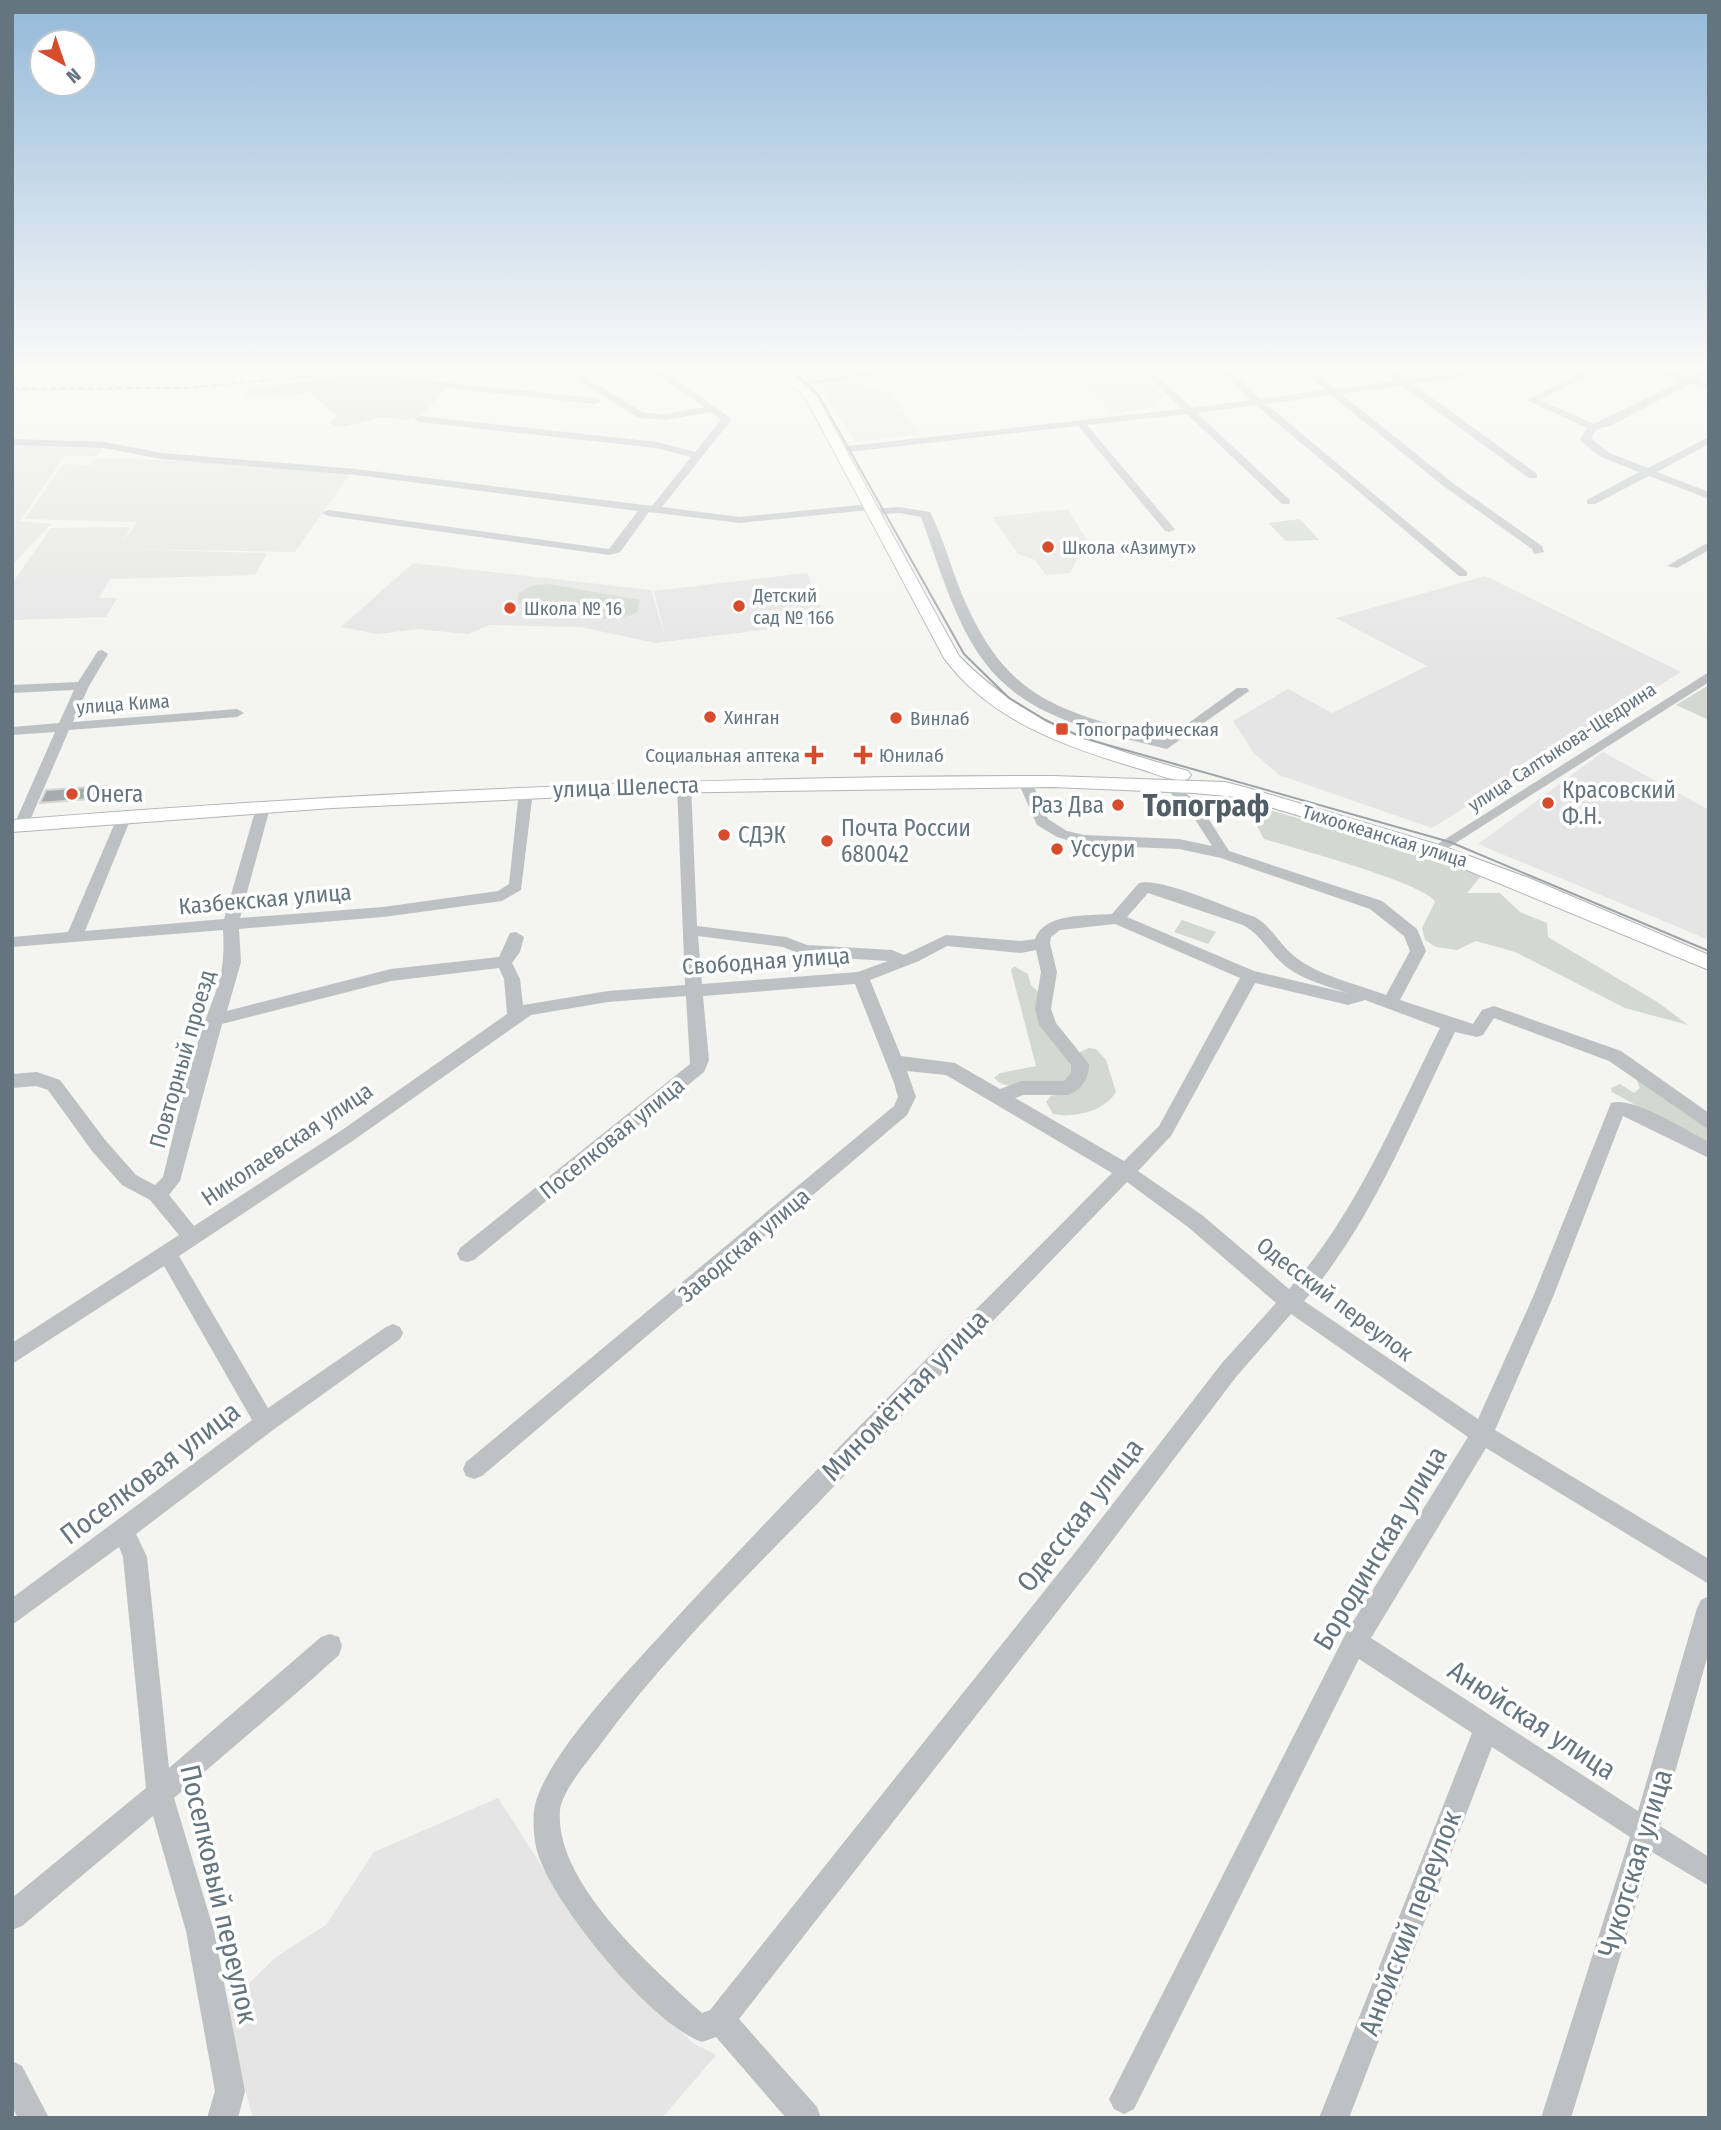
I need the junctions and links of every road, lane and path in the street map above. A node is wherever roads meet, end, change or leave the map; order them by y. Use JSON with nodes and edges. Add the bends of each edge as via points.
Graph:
{"nodes":[{"id":1,"x":337,"y":470,"type":"edge"},
{"id":2,"x":684,"y":470,"type":"edge"},
{"id":3,"x":850,"y":470,"type":"edge"},
{"id":4,"x":1120,"y":470,"type":"edge"},
{"id":5,"x":1252,"y":470,"type":"edge"},
{"id":6,"x":1340,"y":470,"type":"edge"},
{"id":7,"x":1431,"y":470,"type":"edge"},
{"id":8,"x":1525,"y":470,"type":"edge"},
{"id":9,"x":1649,"y":471,"type":"joint"},
{"id":10,"x":1533,"y":476,"type":"dead end"},
{"id":11,"x":1709,"y":496,"type":"edge"},
{"id":12,"x":1286,"y":502,"type":"dead end"},
{"id":13,"x":1591,"y":502,"type":"dead end"},
{"id":14,"x":872,"y":509,"type":"junction"},
{"id":15,"x":649,"y":510,"type":"junction"},
{"id":16,"x":328,"y":513,"type":"dead end"},
{"id":17,"x":1169,"y":529,"type":"dead end"},
{"id":18,"x":1709,"y":545,"type":"edge"},
{"id":19,"x":1538,"y":552,"type":"dead end"},
{"id":20,"x":1673,"y":566,"type":"dead end"},
{"id":21,"x":1463,"y":574,"type":"dead end"},
{"id":22,"x":102,"y":654,"type":"dead end"},
{"id":23,"x":1709,"y":676,"type":"edge"},
{"id":24,"x":82,"y":686,"type":"junction"},
{"id":25,"x":12,"y":690,"type":"edge"},
{"id":26,"x":1242,"y":691,"type":"dead end"},
{"id":27,"x":237,"y":713,"type":"dead end"},
{"id":28,"x":62,"y":728,"type":"junction"},
{"id":29,"x":12,"y":731,"type":"edge"},
{"id":30,"x":1091,"y":749,"type":"junction"},
{"id":31,"x":1025,"y":782,"type":"junction"},
{"id":32,"x":1088,"y":782,"type":"junction"},
{"id":33,"x":1167,"y":783,"type":"junction"},
{"id":34,"x":684,"y":784,"type":"junction"},
{"id":35,"x":526,"y":791,"type":"junction"},
{"id":36,"x":1241,"y":792,"type":"junction"},
{"id":37,"x":263,"y":808,"type":"junction"},
{"id":38,"x":124,"y":818,"type":"junction"},
{"id":39,"x":17,"y":825,"type":"edge"},
{"id":40,"x":1434,"y":850,"type":"junction"},
{"id":41,"x":1224,"y":854,"type":"junction"},
{"id":42,"x":1117,"y":919,"type":"junction"},
{"id":43,"x":231,"y":925,"type":"junction"},
{"id":44,"x":689,"y":930,"type":"junction"},
{"id":45,"x":74,"y":937,"type":"junction"},
{"id":46,"x":516,"y":937,"type":"dead end"},
{"id":47,"x":12,"y":942,"type":"edge"},
{"id":48,"x":1042,"y":943,"type":"junction"},
{"id":49,"x":904,"y":961,"type":"junction"},
{"id":50,"x":503,"y":962,"type":"junction"},
{"id":51,"x":1709,"y":963,"type":"edge"},
{"id":52,"x":1250,"y":976,"type":"junction"},
{"id":53,"x":861,"y":978,"type":"junction"},
{"id":54,"x":694,"y":989,"type":"junction"},
{"id":55,"x":1364,"y":992,"type":"junction"},
{"id":56,"x":1390,"y":1002,"type":"junction"},
{"id":57,"x":516,"y":1015,"type":"junction"},
{"id":58,"x":215,"y":1020,"type":"junction"},
{"id":59,"x":1450,"y":1025,"type":"junction"},
{"id":60,"x":892,"y":1061,"type":"junction"},
{"id":61,"x":12,"y":1081,"type":"edge"},
{"id":62,"x":1000,"y":1097,"type":"junction"},
{"id":63,"x":1709,"y":1122,"type":"edge"},
{"id":64,"x":1709,"y":1151,"type":"edge"},
{"id":65,"x":1126,"y":1172,"type":"junction"},
{"id":66,"x":157,"y":1195,"type":"junction"},
{"id":67,"x":192,"y":1237,"type":"junction"},
{"id":68,"x":167,"y":1254,"type":"junction"},
{"id":69,"x":467,"y":1254,"type":"dead end"},
{"id":70,"x":1291,"y":1303,"type":"junction"},
{"id":71,"x":393,"y":1333,"type":"dead end"},
{"id":72,"x":12,"y":1355,"type":"edge"},
{"id":73,"x":265,"y":1423,"type":"junction"},
{"id":74,"x":1482,"y":1434,"type":"junction"},
{"id":75,"x":474,"y":1469,"type":"dead end"},
{"id":76,"x":123,"y":1530,"type":"junction"},
{"id":77,"x":1709,"y":1572,"type":"edge"},
{"id":78,"x":1709,"y":1608,"type":"edge"},
{"id":79,"x":12,"y":1613,"type":"edge"},
{"id":80,"x":1355,"y":1642,"type":"junction"},
{"id":81,"x":330,"y":1646,"type":"dead end"},
{"id":82,"x":1486,"y":1728,"type":"junction"},
{"id":83,"x":159,"y":1792,"type":"junction"},
{"id":84,"x":1646,"y":1832,"type":"junction"},
{"id":85,"x":1709,"y":1873,"type":"edge"},
{"id":86,"x":12,"y":1916,"type":"edge"},
{"id":87,"x":720,"y":2020,"type":"junction"},
{"id":88,"x":12,"y":2076,"type":"edge"},
{"id":89,"x":1124,"y":2099,"type":"dead end"},
{"id":90,"x":225,"y":2112,"type":"edge"},
{"id":91,"x":34,"y":2118,"type":"edge"},
{"id":92,"x":806,"y":2118,"type":"edge"},
{"id":93,"x":1334,"y":2118,"type":"edge"},
{"id":94,"x":1556,"y":2118,"type":"edge"}],
"edges":[{"from":1,"to":15,"type":"street"},
{"from":2,"to":15,"type":"street"},
{"from":3,"to":14,"type":"main road","name":"Тихоокеанская улица"},
{"from":4,"to":17,"type":"street"},
{"from":5,"to":12,"type":"street"},
{"from":6,"to":21,"type":"street"},
{"from":7,"to":19,"type":"street"},
{"from":8,"to":10,"type":"street"},
{"from":9,"to":11,"type":"street"},
{"from":9,"to":13,"type":"street"},
{"from":14,"to":15,"type":"street","via":[[740,520]]},
{"from":14,"to":26,"type":"street","via":[[926,514],[954,593],[989,657],[1012,684],[1051,708],[1167,745]]},
{"from":14,"to":30,"type":"main road","name":"Тихоокеанская улица","via":[[963,671],[1015,712]]},
{"from":15,"to":16,"type":"street","via":[[616,550],[609,552]]},
{"from":18,"to":20,"type":"street"},
{"from":22,"to":24,"type":"street"},
{"from":23,"to":40,"type":"street","name":"улица Салтыкова-Щедрина"},
{"from":24,"to":25,"type":"street"},
{"from":24,"to":28,"type":"street"},
{"from":27,"to":28,"type":"street","name":"улица Кима"},
{"from":28,"to":29,"type":"street","name":"улица Кима"},
{"from":28,"to":39,"type":"street"},
{"from":30,"to":32,"type":"main road","via":[[1112,765],[1110,774]]},
{"from":30,"to":36,"type":"main road","name":"Тихоокеанская улица"},
{"from":31,"to":32,"type":"main road","name":"улица Шелеста"},
{"from":31,"to":34,"type":"main road","name":"улица Шелеста"},
{"from":31,"to":41,"type":"street","via":[[1042,822],[1062,834],[1180,844]]},
{"from":32,"to":33,"type":"main road","name":"улица Шелеста"},
{"from":33,"to":36,"type":"main road","name":"улица Шелеста"},
{"from":33,"to":41,"type":"street","via":[[1196,810]]},
{"from":34,"to":35,"type":"main road","name":"улица Шелеста"},
{"from":34,"to":44,"type":"street","name":"Поселковая улица"},
{"from":35,"to":37,"type":"main road","name":"улица Шелеста"},
{"from":35,"to":43,"type":"street","name":"Казбекская улица","via":[[516,886],[502,896]]},
{"from":36,"to":40,"type":"main road","name":"Тихоокеанская улица"},
{"from":37,"to":38,"type":"main road","name":"улица Шелеста"},
{"from":37,"to":43,"type":"street","name":"Повторный проезд"},
{"from":38,"to":39,"type":"main road","name":"улица Шелеста"},
{"from":38,"to":45,"type":"street"},
{"from":40,"to":51,"type":"main road","name":"Тихоокеанская улица"},
{"from":41,"to":56,"type":"street","via":[[1376,905],[1396,918],[1411,933],[1418,951]]},
{"from":42,"to":48,"type":"street","via":[[1056,925]]},
{"from":42,"to":52,"type":"street"},
{"from":42,"to":55,"type":"street","via":[[1144,887],[1163,890],[1249,921],[1298,968]]},
{"from":43,"to":45,"type":"street","name":"Казбекская улица"},
{"from":43,"to":58,"type":"street","name":"Повторный проезд","via":[[233,962]]},
{"from":44,"to":49,"type":"street"},
{"from":44,"to":54,"type":"street","name":"Поселковая улица"},
{"from":45,"to":47,"type":"street","name":"Казбекская улица"},
{"from":46,"to":50,"type":"street"},
{"from":48,"to":49,"type":"street","name":"Свободная улица","via":[[1028,947],[946,940]]},
{"from":48,"to":62,"type":"street","via":[[1049,977],[1043,1009],[1057,1039],[1080,1064],[1080,1075],[1068,1088],[1021,1088]]},
{"from":49,"to":53,"type":"street","name":"Свободная улица"},
{"from":50,"to":57,"type":"street","via":[[512,979]]},
{"from":50,"to":58,"type":"street","via":[[391,975]]},
{"from":52,"to":55,"type":"street","via":[[1349,999]]},
{"from":52,"to":65,"type":"street","name":"Миномётная улица","via":[[1165,1131]]},
{"from":53,"to":54,"type":"street","name":"Свободная улица"},
{"from":53,"to":60,"type":"street","name":"Заводская улица"},
{"from":54,"to":57,"type":"street","name":"Свободная улица","via":[[560,1003]]},
{"from":54,"to":69,"type":"street","name":"Поселковая улица","via":[[698,1067]]},
{"from":55,"to":56,"type":"street"},
{"from":56,"to":59,"type":"street"},
{"from":57,"to":67,"type":"street","name":"Николаевская улица","via":[[348,1135]]},
{"from":58,"to":66,"type":"street","name":"Повторный проезд","via":[[171,1181]]},
{"from":59,"to":63,"type":"street","via":[[1477,1031],[1494,1012],[1615,1056]]},
{"from":59,"to":70,"type":"street","name":"Одесская улица","via":[[1345,1233]]},
{"from":60,"to":62,"type":"street","name":"Одесский переулок","via":[[949,1068]]},
{"from":60,"to":75,"type":"street","name":"Заводская улица","via":[[907,1097],[891,1122]]},
{"from":61,"to":66,"type":"street","via":[[37,1079],[54,1085],[129,1180]]},
{"from":62,"to":65,"type":"street","name":"Одесский переулок"},
{"from":64,"to":74,"type":"street","name":"Бородинская улица","via":[[1617,1108],[1544,1297]]},
{"from":65,"to":70,"type":"street","name":"Одесский переулок","via":[[1195,1221]]},
{"from":65,"to":87,"type":"street","name":"Миномётная улица","via":[[710,1598],[589,1735],[547,1807],[550,1850],[575,1896],[619,1955],[693,2025],[702,2028]]},
{"from":66,"to":67,"type":"street"},
{"from":67,"to":68,"type":"street","name":"Николаевская улица"},
{"from":68,"to":72,"type":"street","name":"Николаевская улица"},
{"from":68,"to":73,"type":"street"},
{"from":70,"to":74,"type":"street","name":"Одесский переулок"},
{"from":70,"to":87,"type":"street","name":"Одесская улица","via":[[1229,1370]]},
{"from":71,"to":73,"type":"street","name":"Поселковая улица"},
{"from":73,"to":76,"type":"street","name":"Поселковая улица"},
{"from":74,"to":77,"type":"street","name":"Одесский переулок"},
{"from":74,"to":80,"type":"street","name":"Бородинская улица"},
{"from":76,"to":79,"type":"street","name":"Поселковая улица"},
{"from":76,"to":83,"type":"street","name":"Поселковый переулок","via":[[135,1557]]},
{"from":78,"to":84,"type":"street","name":"Чукотская улица"},
{"from":80,"to":82,"type":"street","name":"Анюйская улица"},
{"from":80,"to":89,"type":"street","name":"Бородинская улица"},
{"from":81,"to":83,"type":"street","via":[[237,1731]]},
{"from":82,"to":84,"type":"street","name":"Анюйская улица"},
{"from":82,"to":93,"type":"street","name":"Анюйский переулок"},
{"from":83,"to":86,"type":"street"},
{"from":83,"to":90,"type":"street","name":"Поселковый переулок","via":[[200,1931],[230,2091]]},
{"from":84,"to":85,"type":"street","name":"Анюйская улица"},
{"from":84,"to":94,"type":"street","name":"Чукотская улица"},
{"from":87,"to":92,"type":"street"},
{"from":88,"to":91,"type":"street"}]}
